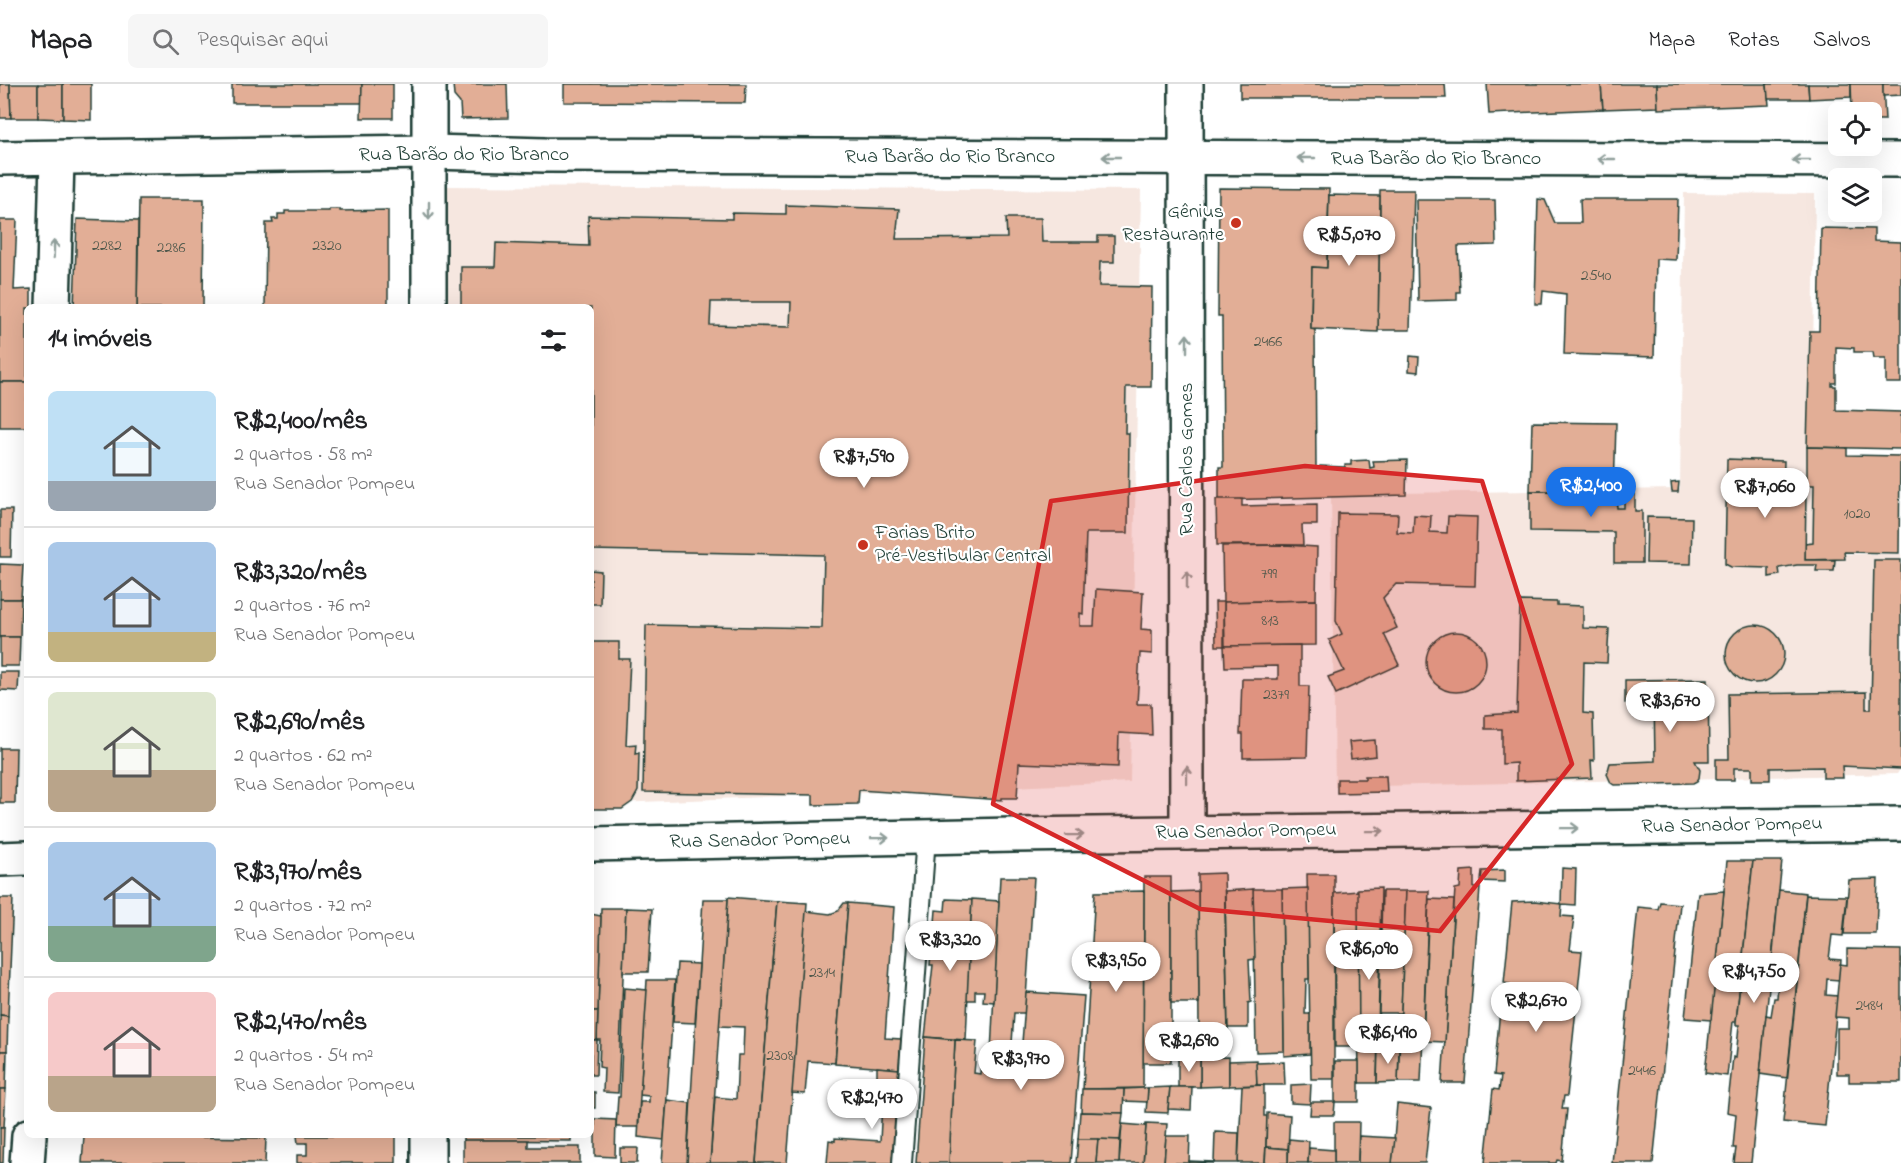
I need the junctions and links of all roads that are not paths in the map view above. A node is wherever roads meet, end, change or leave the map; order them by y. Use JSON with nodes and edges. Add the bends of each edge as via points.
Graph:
{"nodes":[{"id":1,"x":429,"y":84,"type":"edge"},
{"id":2,"x":1186,"y":84,"type":"edge"},
{"id":3,"x":430,"y":153,"type":"junction"},
{"id":4,"x":1186,"y":158,"type":"junction"},
{"id":5,"x":0,"y":159,"type":"edge"},
{"id":6,"x":57,"y":159,"type":"junction"},
{"id":7,"x":1901,"y":160,"type":"edge"},
{"id":8,"x":53,"y":304,"type":"edge"},
{"id":9,"x":429,"y":304,"type":"edge"},
{"id":10,"x":1901,"y":824,"type":"edge"},
{"id":11,"x":1187,"y":833,"type":"junction"},
{"id":12,"x":926,"y":837,"type":"junction"},
{"id":13,"x":594,"y":844,"type":"edge"},
{"id":14,"x":24,"y":858,"type":"edge"},
{"id":15,"x":0,"y":859,"type":"edge"},
{"id":16,"x":29,"y":1138,"type":"edge"},
{"id":17,"x":428,"y":1138,"type":"edge"},
{"id":18,"x":27,"y":1163,"type":"edge"},
{"id":19,"x":428,"y":1163,"type":"edge"},
{"id":20,"x":902,"y":1163,"type":"edge"}],
"edges":[{"from":1,"to":3,"type":"street"},
{"from":2,"to":4,"type":"street","name":"Rua Carlos Gomes"},
{"from":4,"to":3,"type":"street","name":"Rua Barão do Rio Branco","one_way":true},
{"from":3,"to":6,"type":"street","name":"Rua Barão do Rio Branco"},
{"from":3,"to":9,"type":"street","one_way":true},
{"from":7,"to":4,"type":"street","name":"Rua Barão do Rio Branco","one_way":true},
{"from":11,"to":4,"type":"street","name":"Rua Carlos Gomes","one_way":true},
{"from":5,"to":6,"type":"street","name":"Rua Barão do Rio Branco"},
{"from":8,"to":6,"type":"street","one_way":true},
{"from":11,"to":10,"type":"street","name":"Rua Senador Pompeu","one_way":true},
{"from":12,"to":11,"type":"street","name":"Rua Senador Pompeu","one_way":true},
{"from":13,"to":12,"type":"street","name":"Rua Senador Pompeu","one_way":true},
{"from":12,"to":20,"type":"lane"},
{"from":14,"to":15,"type":"street"},
{"from":16,"to":18,"type":"street"},
{"from":17,"to":19,"type":"street"}]}
